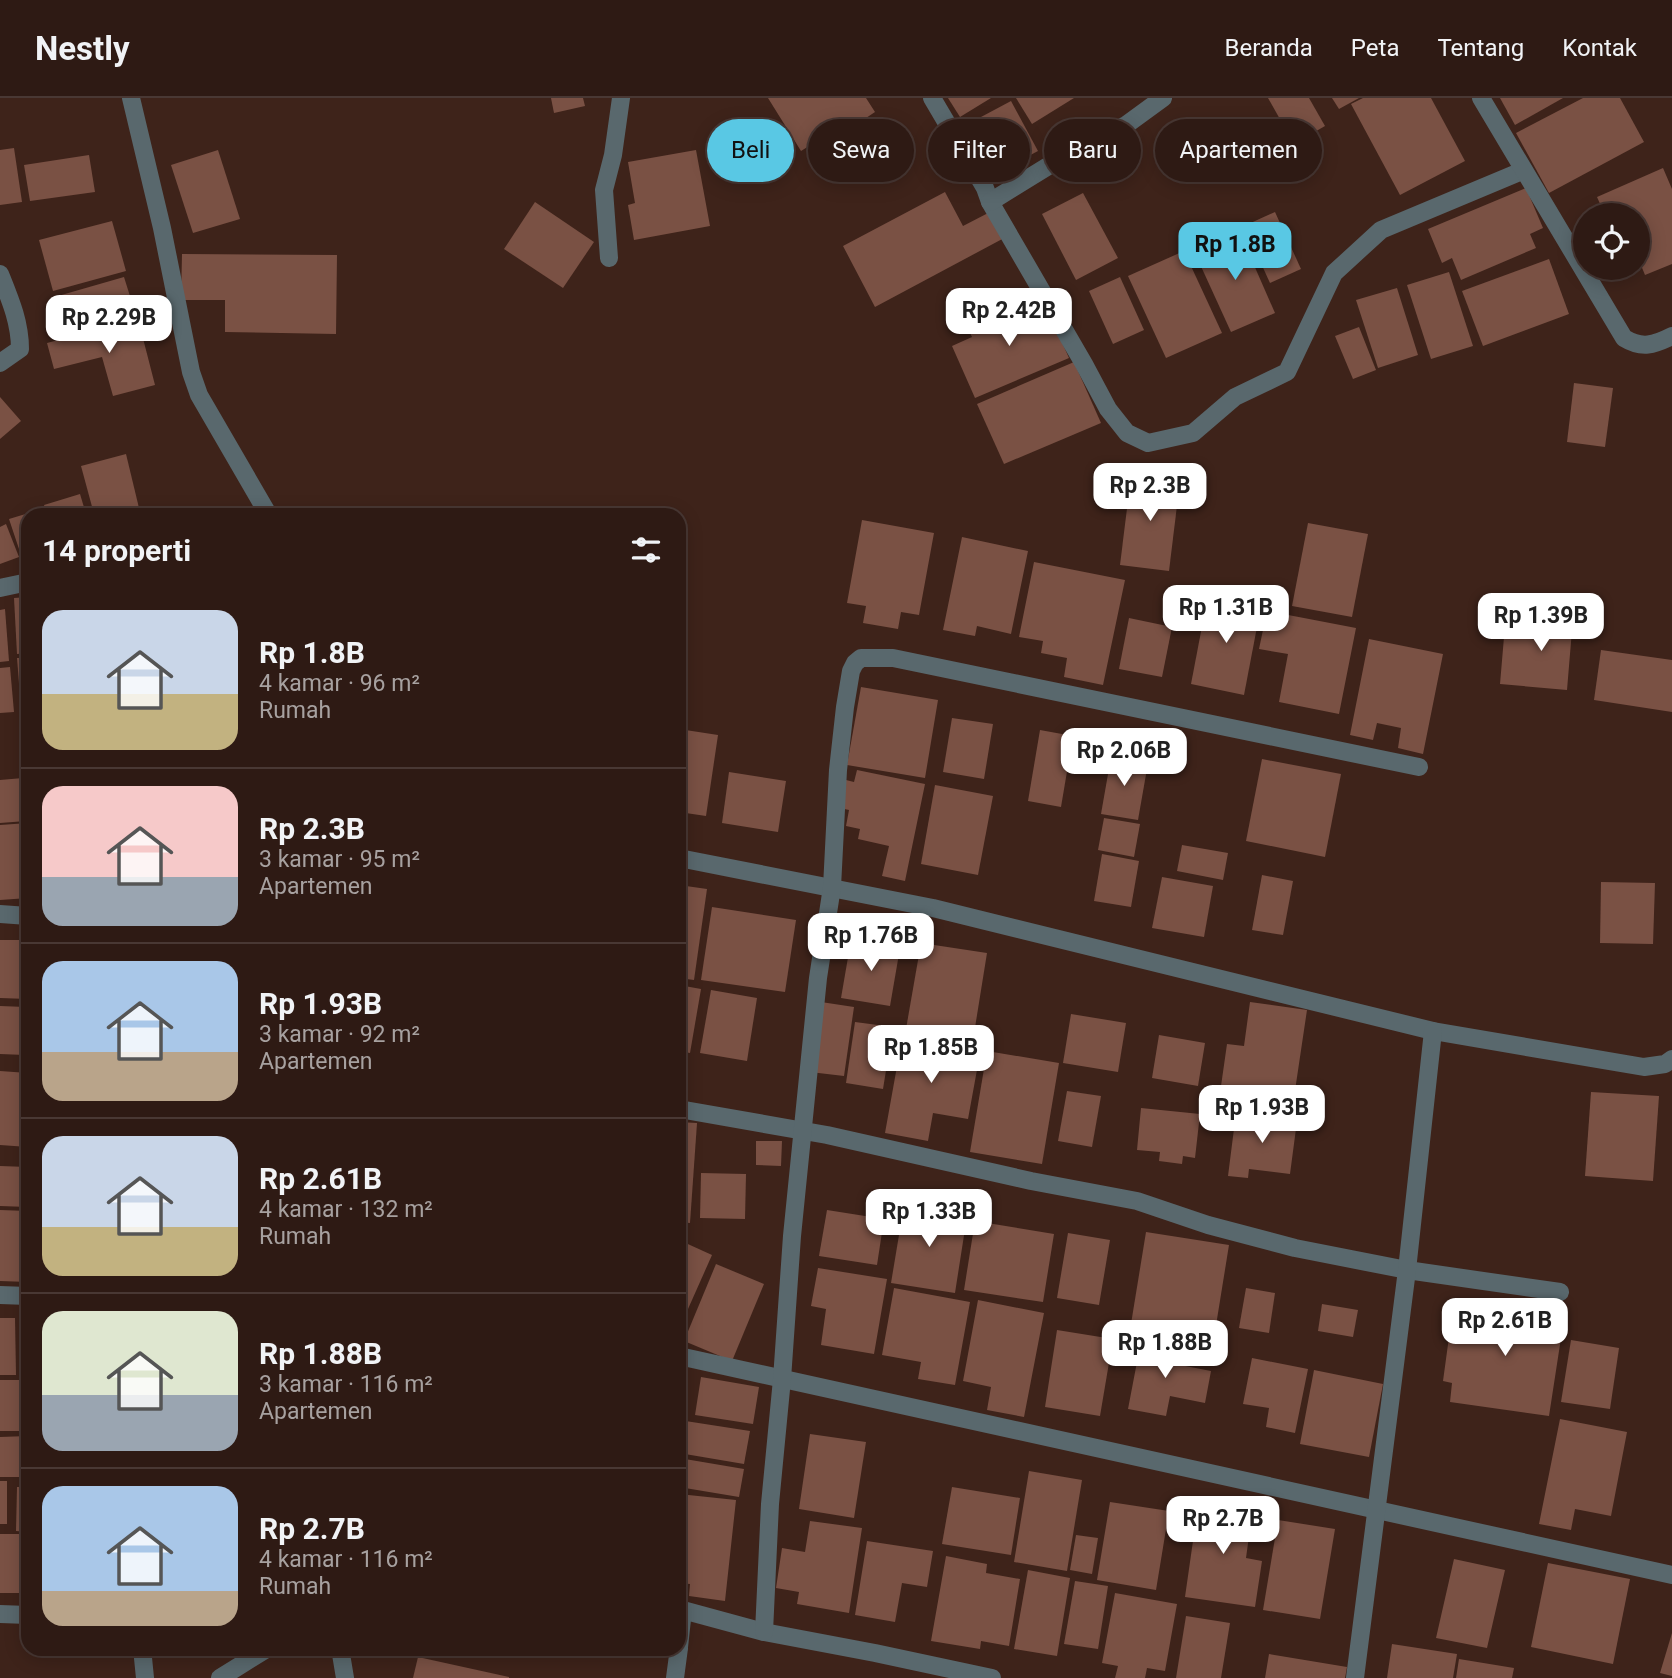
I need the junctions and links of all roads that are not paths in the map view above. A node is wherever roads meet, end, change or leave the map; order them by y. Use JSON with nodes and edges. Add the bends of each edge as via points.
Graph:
{"nodes":[{"id":1,"x":131,"y":98,"type":"edge"},
{"id":2,"x":621,"y":98,"type":"edge"},
{"id":3,"x":932,"y":98,"type":"edge"},
{"id":4,"x":1163,"y":98,"type":"edge"},
{"id":5,"x":1481,"y":98,"type":"edge"},
{"id":6,"x":1522,"y":171,"type":"junction"},
{"id":7,"x":990,"y":202,"type":"junction"},
{"id":8,"x":609,"y":258,"type":"dead end"},
{"id":9,"x":0,"y":274,"type":"edge"},
{"id":10,"x":1672,"y":336,"type":"edge"},
{"id":11,"x":0,"y":363,"type":"edge"},
{"id":12,"x":265,"y":508,"type":"edge"},
{"id":13,"x":21,"y":584,"type":"edge"},
{"id":14,"x":0,"y":588,"type":"edge"},
{"id":15,"x":1419,"y":767,"type":"dead end"},
{"id":16,"x":686,"y":859,"type":"edge"},
{"id":17,"x":832,"y":887,"type":"junction"},
{"id":18,"x":0,"y":914,"type":"edge"},
{"id":19,"x":21,"y":916,"type":"edge"},
{"id":20,"x":1433,"y":1031,"type":"junction"},
{"id":21,"x":1672,"y":1059,"type":"edge"},
{"id":22,"x":686,"y":1110,"type":"edge"},
{"id":23,"x":802,"y":1131,"type":"junction"},
{"id":24,"x":1407,"y":1270,"type":"junction"},
{"id":25,"x":1560,"y":1292,"type":"dead end"},
{"id":26,"x":0,"y":1295,"type":"edge"},
{"id":27,"x":21,"y":1296,"type":"edge"},
{"id":28,"x":686,"y":1358,"type":"edge"},
{"id":29,"x":782,"y":1379,"type":"junction"},
{"id":30,"x":1376,"y":1510,"type":"junction"},
{"id":31,"x":1672,"y":1575,"type":"edge"},
{"id":32,"x":686,"y":1611,"type":"edge"},
{"id":33,"x":0,"y":1614,"type":"edge"},
{"id":34,"x":21,"y":1615,"type":"edge"},
{"id":35,"x":764,"y":1632,"type":"junction"},
{"id":36,"x":143,"y":1656,"type":"edge"},
{"id":37,"x":255,"y":1656,"type":"edge"},
{"id":38,"x":341,"y":1656,"type":"edge"},
{"id":39,"x":678,"y":1656,"type":"edge"},
{"id":40,"x":145,"y":1678,"type":"edge"},
{"id":41,"x":220,"y":1678,"type":"edge"},
{"id":42,"x":345,"y":1678,"type":"edge"},
{"id":43,"x":676,"y":1678,"type":"edge"},
{"id":44,"x":992,"y":1678,"type":"edge"},
{"id":45,"x":1356,"y":1678,"type":"edge"}],
"edges":[{"from":1,"to":12,"type":"street","via":[[191,372],[199,395]]},
{"from":2,"to":8,"type":"street","via":[[604,190]]},
{"from":3,"to":7,"type":"street"},
{"from":4,"to":7,"type":"street","via":[[1126,125]]},
{"from":5,"to":6,"type":"street"},
{"from":6,"to":7,"type":"street","via":[[1381,230],[1334,273],[1287,372],[1235,397],[1193,433],[1148,443],[1128,433],[1108,409]]},
{"from":6,"to":10,"type":"street","via":[[1624,338],[1634,345],[1653,346]]},
{"from":9,"to":11,"type":"street","via":[[17,317],[20,349]]},
{"from":13,"to":14,"type":"street"},
{"from":15,"to":17,"type":"street","via":[[893,658],[862,658],[850,670],[845,708]]},
{"from":16,"to":17,"type":"street"},
{"from":17,"to":20,"type":"street"},
{"from":17,"to":23,"type":"street"},
{"from":18,"to":19,"type":"street"},
{"from":20,"to":21,"type":"street","via":[[1644,1067]]},
{"from":20,"to":24,"type":"street"},
{"from":22,"to":23,"type":"street"},
{"from":23,"to":24,"type":"street","via":[[1137,1201],[1296,1248]]},
{"from":23,"to":29,"type":"street"},
{"from":24,"to":25,"type":"street"},
{"from":24,"to":30,"type":"street"},
{"from":26,"to":27,"type":"street"},
{"from":28,"to":29,"type":"street"},
{"from":29,"to":30,"type":"street"},
{"from":29,"to":35,"type":"street"},
{"from":30,"to":31,"type":"street"},
{"from":30,"to":45,"type":"street"},
{"from":32,"to":35,"type":"street"},
{"from":33,"to":34,"type":"street"},
{"from":35,"to":44,"type":"street"},
{"from":36,"to":40,"type":"street"},
{"from":37,"to":41,"type":"street"},
{"from":38,"to":42,"type":"street"},
{"from":39,"to":43,"type":"street"}]}
